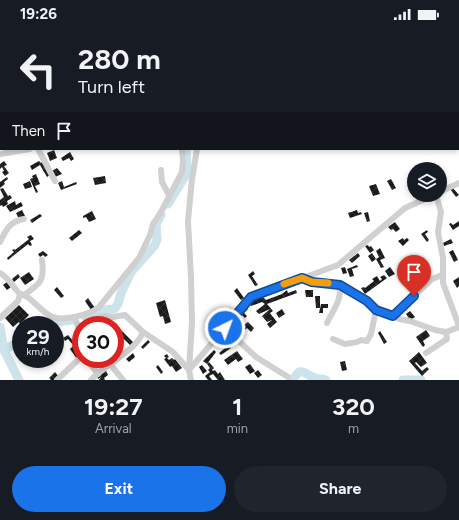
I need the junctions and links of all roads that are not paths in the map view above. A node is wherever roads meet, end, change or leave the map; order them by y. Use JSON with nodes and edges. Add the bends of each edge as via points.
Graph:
{"nodes":[{"id":1,"x":24,"y":150,"type":"edge"},
{"id":2,"x":39,"y":150,"type":"edge"},
{"id":3,"x":182,"y":150,"type":"edge"},
{"id":4,"x":197,"y":150,"type":"edge"},
{"id":5,"x":0,"y":154,"type":"edge"},
{"id":6,"x":161,"y":170,"type":"dead end"},
{"id":7,"x":55,"y":181,"type":"dead end"},
{"id":8,"x":459,"y":183,"type":"edge"},
{"id":9,"x":447,"y":189,"type":"edge"},
{"id":10,"x":169,"y":195,"type":"junction"},
{"id":11,"x":419,"y":202,"type":"edge"},
{"id":12,"x":437,"y":202,"type":"edge"},
{"id":13,"x":24,"y":219,"type":"dead end"},
{"id":14,"x":0,"y":242,"type":"edge"},
{"id":15,"x":42,"y":260,"type":"dead end"},
{"id":16,"x":0,"y":273,"type":"edge"},
{"id":17,"x":442,"y":275,"type":"junction"},
{"id":18,"x":302,"y":278,"type":"junction"},
{"id":19,"x":340,"y":285,"type":"junction"},
{"id":20,"x":22,"y":294,"type":"junction"},
{"id":21,"x":376,"y":310,"type":"junction"},
{"id":22,"x":77,"y":316,"type":"edge"},
{"id":23,"x":119,"y":316,"type":"edge"},
{"id":24,"x":393,"y":316,"type":"junction"},
{"id":25,"x":72,"y":317,"type":"edge"},
{"id":26,"x":1,"y":318,"type":"edge"},
{"id":27,"x":327,"y":323,"type":"dead end"},
{"id":28,"x":459,"y":326,"type":"edge"},
{"id":29,"x":225,"y":328,"type":"junction"},
{"id":30,"x":143,"y":332,"type":"junction"},
{"id":31,"x":446,"y":332,"type":"junction"},
{"id":32,"x":333,"y":339,"type":"dead end"},
{"id":33,"x":124,"y":353,"type":"edge"},
{"id":34,"x":426,"y":353,"type":"dead end"},
{"id":35,"x":72,"y":366,"type":"edge"},
{"id":36,"x":93,"y":368,"type":"edge"},
{"id":37,"x":105,"y":368,"type":"edge"},
{"id":38,"x":113,"y":368,"type":"edge"},
{"id":39,"x":189,"y":370,"type":"junction"},
{"id":40,"x":98,"y":374,"type":"junction"},
{"id":41,"x":288,"y":377,"type":"dead end"},
{"id":42,"x":58,"y":380,"type":"edge"},
{"id":43,"x":91,"y":380,"type":"edge"},
{"id":44,"x":123,"y":380,"type":"edge"},
{"id":45,"x":191,"y":380,"type":"edge"}],
"edges":[{"from":1,"to":5,"type":"street"},
{"from":2,"to":7,"type":"street"},
{"from":3,"to":10,"type":"street","via":[[182,172]]},
{"from":4,"to":39,"type":"street","via":[[188,221],[192,322]]},
{"from":6,"to":10,"type":"street","via":[[162,182]]},
{"from":8,"to":9,"type":"street"},
{"from":10,"to":22,"type":"street","via":[[139,258],[99,307]]},
{"from":11,"to":18,"type":"street","via":[[405,208],[338,265]]},
{"from":12,"to":17,"type":"street","via":[[441,212],[438,232],[443,258]]},
{"from":13,"to":14,"type":"street","via":[[17,220],[8,227]]},
{"from":15,"to":20,"type":"street","via":[[41,282]]},
{"from":16,"to":20,"type":"street"},
{"from":17,"to":24,"type":"street","via":[[432,279]]},
{"from":17,"to":28,"type":"street"},
{"from":18,"to":19,"type":"street","via":[[312,282]]},
{"from":18,"to":29,"type":"street","via":[[251,297]]},
{"from":19,"to":21,"type":"street","via":[[367,301]]},
{"from":19,"to":27,"type":"street","via":[[338,304]]},
{"from":20,"to":25,"type":"street","via":[[50,316]]},
{"from":20,"to":26,"type":"street"},
{"from":21,"to":24,"type":"street"},
{"from":21,"to":32,"type":"street","via":[[367,341],[345,344]]},
{"from":23,"to":30,"type":"street","via":[[125,315]]},
{"from":24,"to":31,"type":"street"},
{"from":28,"to":31,"type":"street"},
{"from":29,"to":39,"type":"street"},
{"from":29,"to":41,"type":"street","via":[[256,357]]},
{"from":30,"to":33,"type":"street","via":[[139,341]]},
{"from":30,"to":39,"type":"street","via":[[173,352]]},
{"from":31,"to":34,"type":"street","via":[[447,339]]},
{"from":35,"to":42,"type":"street"},
{"from":36,"to":40,"type":"street"},
{"from":37,"to":40,"type":"street"},
{"from":38,"to":44,"type":"street"},
{"from":39,"to":45,"type":"street"},
{"from":40,"to":43,"type":"street"}]}
